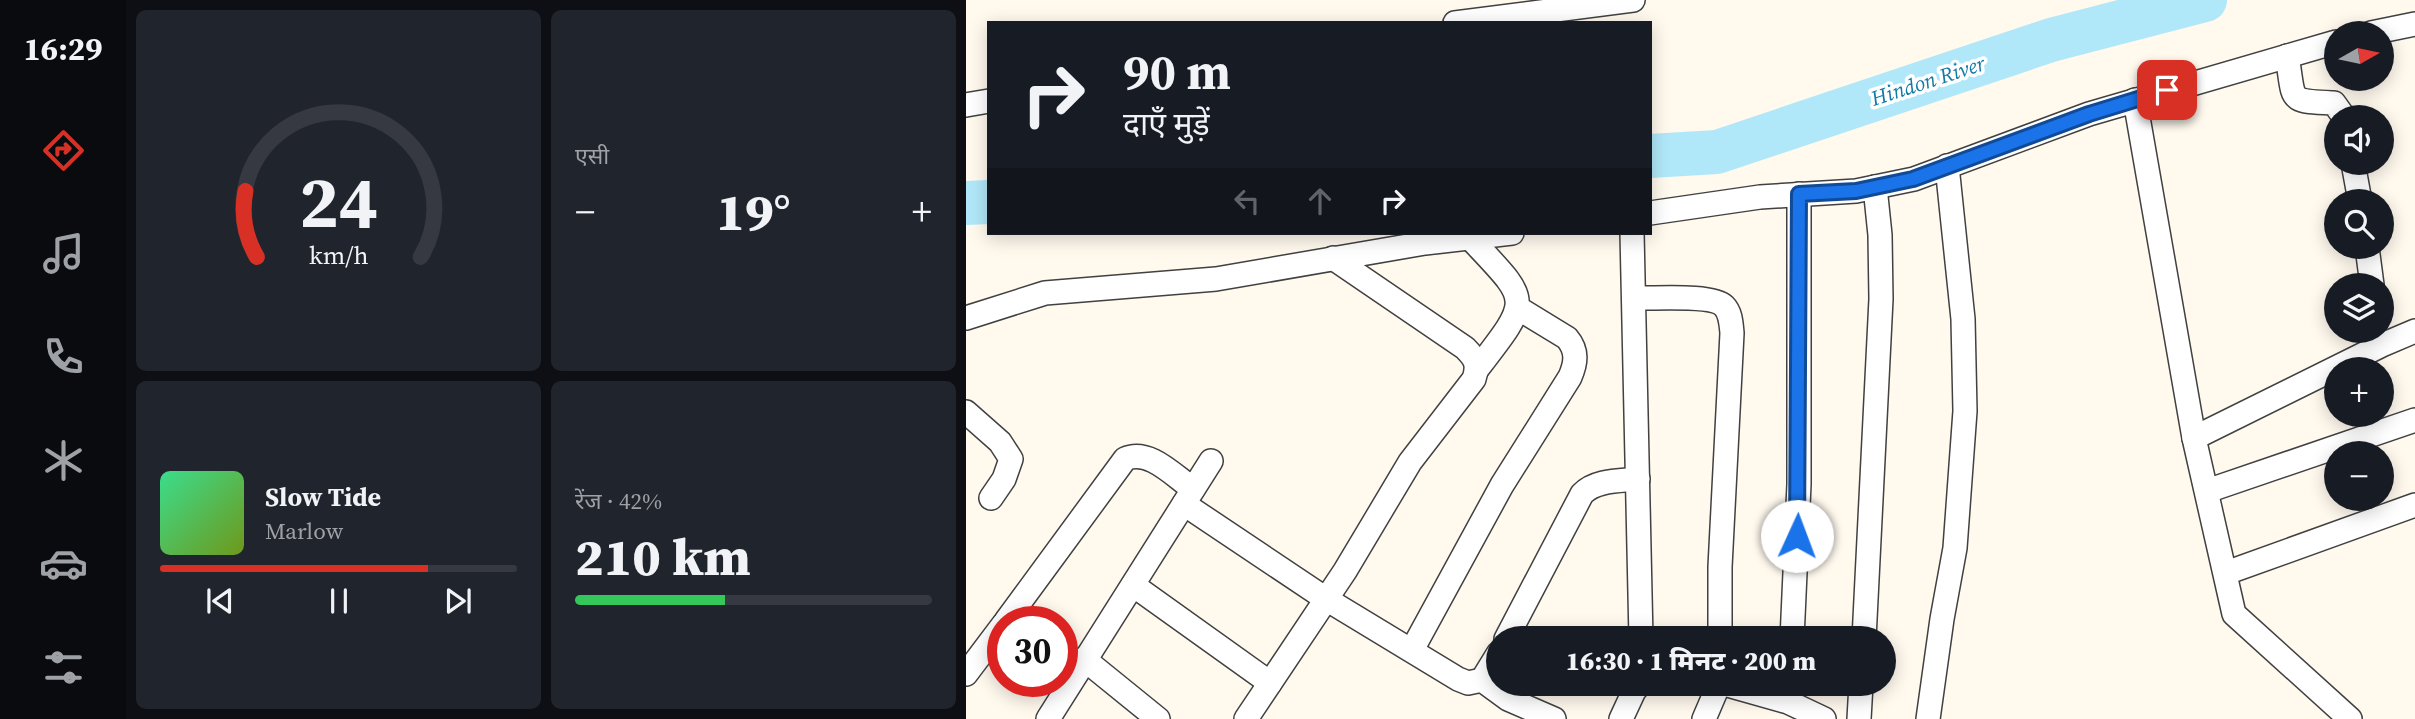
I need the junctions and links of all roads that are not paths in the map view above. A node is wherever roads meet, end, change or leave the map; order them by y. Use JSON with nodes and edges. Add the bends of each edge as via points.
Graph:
{"nodes":[{"id":1,"x":1633,"y":0,"type":"edge"},
{"id":2,"x":1470,"y":21,"type":"edge"},
{"id":3,"x":2415,"y":24,"type":"edge"},
{"id":4,"x":2394,"y":28,"type":"edge"},
{"id":5,"x":2324,"y":45,"type":"edge"},
{"id":6,"x":2287,"y":56,"type":"junction"},
{"id":7,"x":2135,"y":100,"type":"junction"},
{"id":8,"x":987,"y":101,"type":"edge"},
{"id":9,"x":966,"y":105,"type":"edge"},
{"id":10,"x":2335,"y":105,"type":"edge"},
{"id":11,"x":1947,"y":166,"type":"junction"},
{"id":12,"x":1875,"y":187,"type":"junction"},
{"id":13,"x":1799,"y":194,"type":"junction"},
{"id":14,"x":1652,"y":214,"type":"edge"},
{"id":15,"x":1495,"y":235,"type":"edge"},
{"id":16,"x":1632,"y":235,"type":"edge"},
{"id":17,"x":1470,"y":238,"type":"junction"},
{"id":18,"x":1333,"y":258,"type":"junction"},
{"id":19,"x":1635,"y":298,"type":"junction"},
{"id":20,"x":1518,"y":308,"type":"junction"},
{"id":21,"x":966,"y":318,"type":"edge"},
{"id":22,"x":2415,"y":331,"type":"edge"},
{"id":23,"x":2394,"y":335,"type":"edge"},
{"id":24,"x":2372,"y":343,"type":"edge"},
{"id":25,"x":1478,"y":368,"type":"junction"},
{"id":26,"x":966,"y":412,"type":"edge"},
{"id":27,"x":2415,"y":420,"type":"edge"},
{"id":28,"x":2194,"y":438,"type":"junction"},
{"id":29,"x":1211,"y":461,"type":"dead end"},
{"id":30,"x":1638,"y":479,"type":"junction"},
{"id":31,"x":2207,"y":491,"type":"junction"},
{"id":32,"x":1188,"y":497,"type":"junction"},
{"id":33,"x":991,"y":498,"type":"dead end"},
{"id":34,"x":2415,"y":505,"type":"edge"},
{"id":35,"x":2226,"y":573,"type":"junction"},
{"id":36,"x":1133,"y":585,"type":"junction"},
{"id":37,"x":1326,"y":599,"type":"junction"},
{"id":38,"x":1017,"y":606,"type":"edge"},
{"id":39,"x":1513,"y":626,"type":"edge"},
{"id":40,"x":1641,"y":626,"type":"edge"},
{"id":41,"x":1720,"y":626,"type":"edge"},
{"id":42,"x":1793,"y":626,"type":"edge"},
{"id":43,"x":1865,"y":626,"type":"edge"},
{"id":44,"x":987,"y":646,"type":"edge"},
{"id":45,"x":1412,"y":650,"type":"junction"},
{"id":46,"x":1084,"y":659,"type":"junction"},
{"id":47,"x":966,"y":674,"type":"edge"},
{"id":48,"x":1486,"y":674,"type":"edge"},
{"id":49,"x":1482,"y":680,"type":"junction"},
{"id":50,"x":1270,"y":683,"type":"junction"},
{"id":51,"x":1633,"y":696,"type":"edge"},
{"id":52,"x":1716,"y":696,"type":"edge"},
{"id":53,"x":1793,"y":696,"type":"edge"},
{"id":54,"x":1860,"y":696,"type":"edge"},
{"id":55,"x":1819,"y":718,"type":"edge"},
{"id":56,"x":1048,"y":719,"type":"edge"},
{"id":57,"x":1158,"y":719,"type":"edge"},
{"id":58,"x":1246,"y":719,"type":"edge"},
{"id":59,"x":1554,"y":719,"type":"edge"},
{"id":60,"x":1621,"y":719,"type":"edge"},
{"id":61,"x":1704,"y":719,"type":"edge"},
{"id":62,"x":1859,"y":719,"type":"edge"},
{"id":63,"x":1928,"y":719,"type":"edge"},
{"id":64,"x":2350,"y":719,"type":"edge"}],
"edges":[{"from":1,"to":2,"type":"street"},
{"from":3,"to":4,"type":"street"},
{"from":5,"to":6,"type":"street"},
{"from":6,"to":7,"type":"street"},
{"from":6,"to":10,"type":"street","via":[[2295,96],[2301,102]]},
{"from":7,"to":11,"type":"street"},
{"from":7,"to":28,"type":"street"},
{"from":8,"to":9,"type":"street"},
{"from":11,"to":12,"type":"street"},
{"from":11,"to":63,"type":"street","via":[[1963,319],[1965,411],[1955,548]]},
{"from":12,"to":13,"type":"street"},
{"from":12,"to":43,"type":"street","via":[[1881,299]]},
{"from":13,"to":14,"type":"street"},
{"from":13,"to":42,"type":"street","via":[[1799,484]]},
{"from":15,"to":17,"type":"street"},
{"from":16,"to":19,"type":"street"},
{"from":17,"to":18,"type":"street"},
{"from":17,"to":20,"type":"street","via":[[1512,283]]},
{"from":18,"to":21,"type":"street","via":[[1216,279],[1045,293]]},
{"from":18,"to":25,"type":"street","via":[[1465,348]]},
{"from":19,"to":30,"type":"street"},
{"from":19,"to":41,"type":"street","via":[[1719,302],[1731,318]]},
{"from":20,"to":25,"type":"street"},
{"from":20,"to":45,"type":"street","via":[[1567,338],[1573,345],[1575,365],[1502,485]]},
{"from":22,"to":23,"type":"street"},
{"from":24,"to":28,"type":"street"},
{"from":25,"to":37,"type":"street","via":[[1410,462]]},
{"from":26,"to":33,"type":"street","via":[[1000,442],[1011,460]]},
{"from":27,"to":31,"type":"street"},
{"from":28,"to":31,"type":"street"},
{"from":29,"to":32,"type":"street"},
{"from":30,"to":39,"type":"street","via":[[1586,489]]},
{"from":30,"to":40,"type":"street"},
{"from":31,"to":35,"type":"street"},
{"from":32,"to":36,"type":"street"},
{"from":32,"to":37,"type":"street"},
{"from":32,"to":38,"type":"street","via":[[1150,458],[1134,455],[1125,460]]},
{"from":34,"to":35,"type":"street"},
{"from":35,"to":64,"type":"street","via":[[2234,614]]},
{"from":36,"to":46,"type":"street"},
{"from":36,"to":50,"type":"street"},
{"from":37,"to":45,"type":"street"},
{"from":37,"to":50,"type":"street"},
{"from":44,"to":47,"type":"street"},
{"from":45,"to":49,"type":"street","via":[[1468,683]]},
{"from":46,"to":56,"type":"street"},
{"from":46,"to":57,"type":"street"},
{"from":48,"to":49,"type":"street"},
{"from":49,"to":59,"type":"street","via":[[1508,699]]},
{"from":50,"to":58,"type":"street"},
{"from":51,"to":60,"type":"street"},
{"from":52,"to":61,"type":"street"},
{"from":53,"to":55,"type":"street"},
{"from":54,"to":62,"type":"street"}]}
